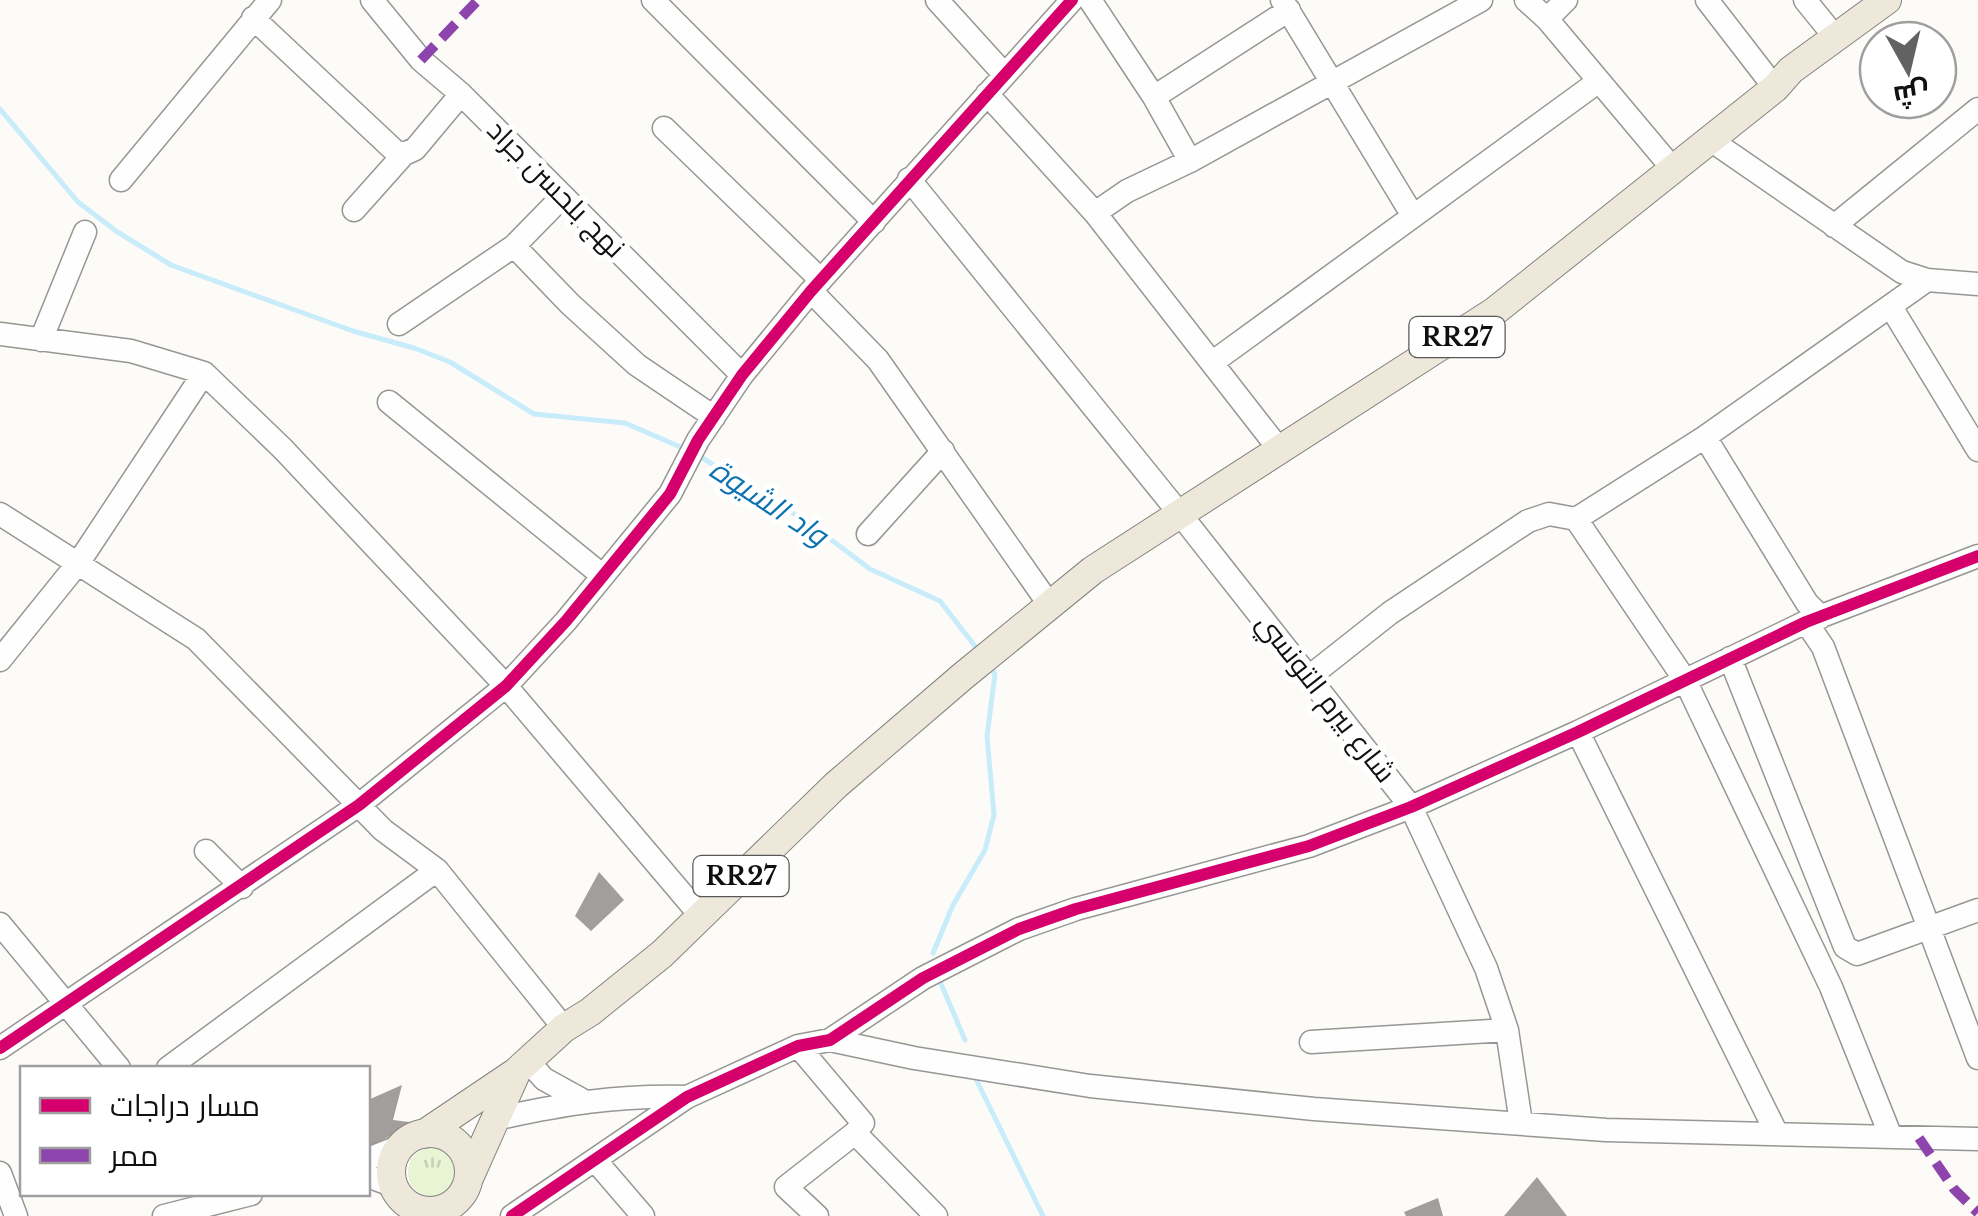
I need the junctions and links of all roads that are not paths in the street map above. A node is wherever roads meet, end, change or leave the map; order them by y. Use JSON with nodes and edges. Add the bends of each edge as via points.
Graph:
{"nodes":[{"id":1,"x":270,"y":0,"type":"edge"},
{"id":2,"x":372,"y":0,"type":"edge"},
{"id":3,"x":653,"y":0,"type":"edge"},
{"id":4,"x":936,"y":0,"type":"edge"},
{"id":5,"x":1072,"y":0,"type":"edge"},
{"id":6,"x":1090,"y":0,"type":"edge"},
{"id":7,"x":1481,"y":0,"type":"edge"},
{"id":8,"x":1526,"y":0,"type":"edge"},
{"id":9,"x":1566,"y":0,"type":"edge"},
{"id":10,"x":1706,"y":0,"type":"edge"},
{"id":11,"x":1805,"y":0,"type":"edge"},
{"id":12,"x":1886,"y":0,"type":"edge"},
{"id":13,"x":1285,"y":5,"type":"edge"},
{"id":14,"x":253,"y":18,"type":"junction"},
{"id":15,"x":1547,"y":18,"type":"junction"},
{"id":16,"x":1835,"y":37,"type":"junction"},
{"id":17,"x":1004,"y":74,"type":"junction"},
{"id":18,"x":1599,"y":81,"type":"junction"},
{"id":19,"x":1333,"y":83,"type":"junction"},
{"id":20,"x":1775,"y":88,"type":"junction"},
{"id":21,"x":461,"y":94,"type":"junction"},
{"id":22,"x":987,"y":94,"type":"junction"},
{"id":23,"x":1154,"y":97,"type":"junction"},
{"id":24,"x":1978,"y":110,"type":"edge"},
{"id":25,"x":664,"y":128,"type":"dead end"},
{"id":26,"x":1709,"y":139,"type":"junction"},
{"id":27,"x":404,"y":154,"type":"junction"},
{"id":28,"x":1190,"y":161,"type":"junction"},
{"id":29,"x":1673,"y":169,"type":"junction"},
{"id":30,"x":909,"y":179,"type":"junction"},
{"id":31,"x":121,"y":180,"type":"dead end"},
{"id":32,"x":563,"y":196,"type":"junction"},
{"id":33,"x":354,"y":210,"type":"dead end"},
{"id":34,"x":1095,"y":213,"type":"junction"},
{"id":35,"x":1413,"y":216,"type":"junction"},
{"id":36,"x":874,"y":222,"type":"junction"},
{"id":37,"x":1834,"y":226,"type":"junction"},
{"id":38,"x":85,"y":232,"type":"dead end"},
{"id":39,"x":514,"y":246,"type":"junction"},
{"id":40,"x":1927,"y":280,"type":"junction"},
{"id":41,"x":1978,"y":284,"type":"edge"},
{"id":42,"x":816,"y":285,"type":"junction"},
{"id":43,"x":1892,"y":307,"type":"junction"},
{"id":44,"x":399,"y":324,"type":"dead end"},
{"id":45,"x":0,"y":334,"type":"edge"},
{"id":46,"x":41,"y":340,"type":"junction"},
{"id":47,"x":1213,"y":362,"type":"junction"},
{"id":48,"x":204,"y":373,"type":"junction"},
{"id":49,"x":742,"y":375,"type":"junction"},
{"id":50,"x":389,"y":402,"type":"dead end"},
{"id":51,"x":714,"y":417,"type":"junction"},
{"id":52,"x":1705,"y":437,"type":"junction"},
{"id":53,"x":1280,"y":450,"type":"junction"},
{"id":54,"x":1978,"y":450,"type":"edge"},
{"id":55,"x":943,"y":451,"type":"junction"},
{"id":56,"x":0,"y":514,"type":"edge"},
{"id":57,"x":1180,"y":514,"type":"junction"},
{"id":58,"x":1576,"y":519,"type":"junction"},
{"id":59,"x":868,"y":534,"type":"dead end"},
{"id":60,"x":1978,"y":556,"type":"edge"},
{"id":61,"x":79,"y":562,"type":"junction"},
{"id":62,"x":603,"y":576,"type":"junction"},
{"id":63,"x":1049,"y":604,"type":"junction"},
{"id":64,"x":1814,"y":620,"type":"junction"},
{"id":65,"x":1730,"y":658,"type":"junction"},
{"id":66,"x":0,"y":660,"type":"edge"},
{"id":67,"x":1309,"y":677,"type":"junction"},
{"id":68,"x":1685,"y":680,"type":"junction"},
{"id":69,"x":506,"y":686,"type":"junction"},
{"id":70,"x":1578,"y":732,"type":"junction"},
{"id":71,"x":359,"y":805,"type":"junction"},
{"id":72,"x":1411,"y":807,"type":"junction"},
{"id":73,"x":206,"y":851,"type":"dead end"},
{"id":74,"x":437,"y":870,"type":"junction"},
{"id":75,"x":242,"y":886,"type":"junction"},
{"id":76,"x":1978,"y":910,"type":"edge"},
{"id":77,"x":700,"y":915,"type":"junction"},
{"id":78,"x":0,"y":924,"type":"edge"},
{"id":79,"x":1931,"y":928,"type":"junction"},
{"id":80,"x":68,"y":1004,"type":"junction"},
{"id":81,"x":564,"y":1028,"type":"junction"},
{"id":82,"x":1507,"y":1030,"type":"junction"},
{"id":83,"x":830,"y":1040,"type":"junction"},
{"id":84,"x":1311,"y":1042,"type":"dead end"},
{"id":85,"x":798,"y":1046,"type":"junction"},
{"id":86,"x":0,"y":1048,"type":"edge"},
{"id":87,"x":1978,"y":1055,"type":"edge"},
{"id":88,"x":118,"y":1066,"type":"edge"},
{"id":89,"x":171,"y":1066,"type":"edge"},
{"id":90,"x":522,"y":1066,"type":"junction"},
{"id":91,"x":687,"y":1097,"type":"junction"},
{"id":92,"x":582,"y":1100,"type":"junction"},
{"id":93,"x":495,"y":1119,"type":"junction"},
{"id":94,"x":1520,"y":1123,"type":"junction"},
{"id":95,"x":1776,"y":1132,"type":"junction"},
{"id":96,"x":855,"y":1133,"type":"junction"},
{"id":97,"x":1891,"y":1137,"type":"junction"},
{"id":98,"x":1978,"y":1139,"type":"edge"},
{"id":99,"x":413,"y":1140,"type":"junction"},
{"id":100,"x":370,"y":1159,"type":"edge"},
{"id":101,"x":595,"y":1160,"type":"junction"},
{"id":102,"x":0,"y":1173,"type":"edge"},
{"id":103,"x":396,"y":1195,"type":"edge"},
{"id":104,"x":218,"y":1197,"type":"edge"},
{"id":105,"x":460,"y":1197,"type":"edge"},
{"id":106,"x":16,"y":1216,"type":"edge"},
{"id":107,"x":164,"y":1216,"type":"edge"},
{"id":108,"x":512,"y":1216,"type":"edge"},
{"id":109,"x":644,"y":1216,"type":"edge"},
{"id":110,"x":817,"y":1216,"type":"edge"},
{"id":111,"x":936,"y":1216,"type":"edge"}],
"edges":[{"from":1,"to":14,"type":"street"},
{"from":2,"to":21,"type":"street","name":"نهج بلحسن جراد","via":[[421,60]]},
{"from":3,"to":36,"type":"street"},
{"from":4,"to":17,"type":"street"},
{"from":5,"to":17,"type":"street"},
{"from":6,"to":23,"type":"street"},
{"from":7,"to":19,"type":"street"},
{"from":8,"to":15,"type":"street"},
{"from":9,"to":15,"type":"street"},
{"from":10,"to":20,"type":"street"},
{"from":11,"to":16,"type":"street"},
{"from":12,"to":16,"type":"main road","number":"RR27"},
{"from":13,"to":19,"type":"street"},
{"from":13,"to":23,"type":"street"},
{"from":14,"to":27,"type":"street"},
{"from":14,"to":31,"type":"street"},
{"from":15,"to":18,"type":"street"},
{"from":16,"to":20,"type":"main road","number":"RR27"},
{"from":17,"to":22,"type":"street"},
{"from":18,"to":29,"type":"street"},
{"from":18,"to":35,"type":"street"},
{"from":19,"to":28,"type":"street"},
{"from":19,"to":35,"type":"street"},
{"from":20,"to":26,"type":"main road","number":"RR27"},
{"from":21,"to":27,"type":"street"},
{"from":21,"to":32,"type":"street","name":"نهج بلحسن جراد"},
{"from":22,"to":30,"type":"street"},
{"from":22,"to":34,"type":"street"},
{"from":23,"to":28,"type":"street"},
{"from":24,"to":37,"type":"street"},
{"from":25,"to":42,"type":"street"},
{"from":26,"to":29,"type":"main road","number":"RR27"},
{"from":26,"to":37,"type":"street"},
{"from":27,"to":33,"type":"street"},
{"from":28,"to":34,"type":"street"},
{"from":29,"to":53,"type":"main road","number":"RR27","via":[[1495,311]]},
{"from":30,"to":36,"type":"street"},
{"from":30,"to":57,"type":"street","name":"شارع بيرم التونسي"},
{"from":32,"to":39,"type":"street"},
{"from":32,"to":49,"type":"street","name":"نهج بلحسن جراد"},
{"from":34,"to":47,"type":"street"},
{"from":35,"to":47,"type":"street"},
{"from":36,"to":42,"type":"street"},
{"from":37,"to":40,"type":"street","via":[[1902,272]]},
{"from":38,"to":46,"type":"street"},
{"from":39,"to":44,"type":"street"},
{"from":39,"to":51,"type":"street","via":[[637,365]]},
{"from":40,"to":41,"type":"street"},
{"from":40,"to":43,"type":"street"},
{"from":42,"to":49,"type":"street"},
{"from":42,"to":55,"type":"street"},
{"from":43,"to":52,"type":"street"},
{"from":43,"to":54,"type":"street"},
{"from":45,"to":46,"type":"street"},
{"from":46,"to":48,"type":"street","via":[[130,350]]},
{"from":47,"to":53,"type":"street"},
{"from":48,"to":61,"type":"street"},
{"from":48,"to":69,"type":"street"},
{"from":49,"to":51,"type":"street"},
{"from":50,"to":62,"type":"street"},
{"from":51,"to":62,"type":"street","via":[[670,494]]},
{"from":52,"to":58,"type":"street"},
{"from":52,"to":64,"type":"street"},
{"from":53,"to":57,"type":"main road","number":"RR27"},
{"from":55,"to":59,"type":"street"},
{"from":55,"to":63,"type":"street"},
{"from":56,"to":61,"type":"street"},
{"from":57,"to":63,"type":"main road","number":"RR27"},
{"from":57,"to":67,"type":"street","name":"شارع بيرم التونسي"},
{"from":58,"to":67,"type":"street","via":[[1549,514],[1528,522]]},
{"from":58,"to":68,"type":"street"},
{"from":60,"to":64,"type":"street"},
{"from":61,"to":66,"type":"street"},
{"from":61,"to":71,"type":"street","via":[[196,639]]},
{"from":62,"to":69,"type":"street"},
{"from":63,"to":77,"type":"main road","number":"RR27","via":[[836,785]]},
{"from":64,"to":65,"type":"street"},
{"from":64,"to":79,"type":"street"},
{"from":65,"to":68,"type":"street"},
{"from":65,"to":79,"type":"street","via":[[1845,947],[1857,954]]},
{"from":67,"to":72,"type":"street","name":"شارع بيرم التونسي"},
{"from":68,"to":70,"type":"street"},
{"from":68,"to":97,"type":"street","via":[[1831,987]]},
{"from":69,"to":71,"type":"street"},
{"from":69,"to":77,"type":"street"},
{"from":70,"to":72,"type":"street"},
{"from":70,"to":95,"type":"street"},
{"from":71,"to":74,"type":"street"},
{"from":71,"to":75,"type":"street"},
{"from":72,"to":82,"type":"street","name":"شارع بيرم التونسي","via":[[1486,968]]},
{"from":72,"to":83,"type":"street","via":[[1310,846],[1019,929],[924,978]]},
{"from":73,"to":75,"type":"street"},
{"from":74,"to":81,"type":"street"},
{"from":74,"to":89,"type":"street"},
{"from":75,"to":80,"type":"street"},
{"from":76,"to":79,"type":"street"},
{"from":77,"to":81,"type":"main road","number":"RR27","via":[[662,954]]},
{"from":78,"to":80,"type":"street"},
{"from":79,"to":87,"type":"street"},
{"from":80,"to":86,"type":"street"},
{"from":80,"to":88,"type":"street"},
{"from":81,"to":90,"type":"main road","number":"RR27"},
{"from":82,"to":84,"type":"street"},
{"from":82,"to":94,"type":"street","name":"شارع بيرم التونسي"},
{"from":83,"to":85,"type":"street"},
{"from":83,"to":94,"type":"street","via":[[1090,1086]]},
{"from":85,"to":91,"type":"street"},
{"from":85,"to":96,"type":"street","via":[[862,1120]]},
{"from":90,"to":92,"type":"street"},
{"from":90,"to":93,"type":"main road","number":"RR27"},
{"from":90,"to":99,"type":"main road","number":"RR27"},
{"from":91,"to":92,"type":"street"},
{"from":91,"to":101,"type":"street"},
{"from":92,"to":93,"type":"street"},
{"from":93,"to":105,"type":"main road","number":"RR27"},
{"from":94,"to":95,"type":"street"},
{"from":95,"to":97,"type":"street"},
{"from":96,"to":110,"type":"street","via":[[786,1187]]},
{"from":96,"to":111,"type":"street"},
{"from":97,"to":98,"type":"street"},
{"from":99,"to":100,"type":"street"},
{"from":99,"to":103,"type":"main road","via":[[392,1168]]},
{"from":99,"to":105,"type":"main road","via":[[448,1137],[458,1144],[469,1166]]},
{"from":101,"to":108,"type":"street"},
{"from":101,"to":109,"type":"street"},
{"from":102,"to":106,"type":"street"},
{"from":103,"to":105,"type":"main road","via":[[428,1211]]},
{"from":104,"to":107,"type":"street"}]}
